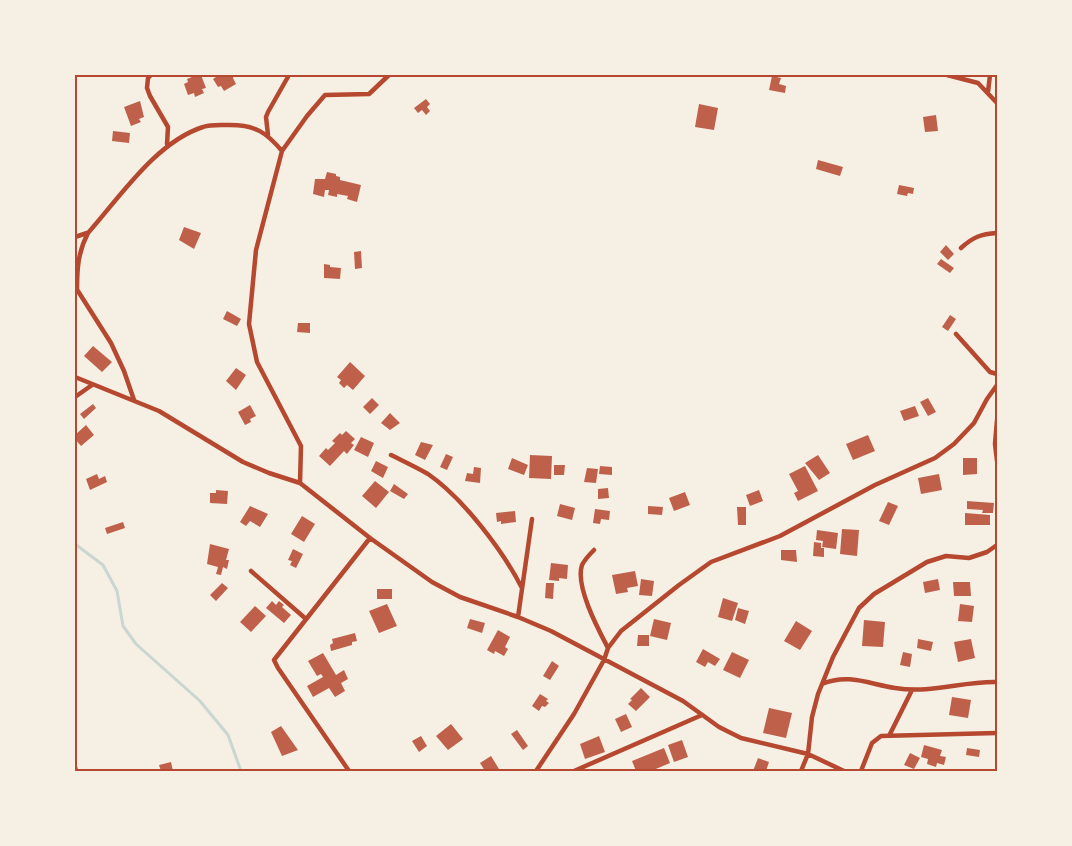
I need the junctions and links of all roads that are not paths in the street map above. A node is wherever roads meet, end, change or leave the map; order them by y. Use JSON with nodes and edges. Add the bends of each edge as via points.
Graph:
{"nodes":[{"id":1,"x":151,"y":75,"type":"edge"},
{"id":2,"x":289,"y":75,"type":"edge"},
{"id":3,"x":389,"y":75,"type":"edge"},
{"id":4,"x":947,"y":75,"type":"edge"},
{"id":5,"x":990,"y":75,"type":"edge"},
{"id":6,"x":988,"y":92,"type":"junction"},
{"id":7,"x":997,"y":103,"type":"edge"},
{"id":8,"x":268,"y":135,"type":"junction"},
{"id":9,"x":167,"y":144,"type":"junction"},
{"id":10,"x":282,"y":151,"type":"junction"},
{"id":11,"x":88,"y":233,"type":"junction"},
{"id":12,"x":997,"y":233,"type":"edge"},
{"id":13,"x":75,"y":237,"type":"edge"},
{"id":14,"x":962,"y":248,"type":"dead end"},
{"id":15,"x":76,"y":288,"type":"edge"},
{"id":16,"x":956,"y":334,"type":"dead end"},
{"id":17,"x":997,"y":374,"type":"edge"},
{"id":18,"x":75,"y":377,"type":"edge"},
{"id":19,"x":92,"y":385,"type":"junction"},
{"id":20,"x":997,"y":386,"type":"edge"},
{"id":21,"x":75,"y":397,"type":"edge"},
{"id":22,"x":134,"y":401,"type":"junction"},
{"id":23,"x":997,"y":420,"type":"edge"},
{"id":24,"x":391,"y":455,"type":"dead end"},
{"id":25,"x":997,"y":460,"type":"edge"},
{"id":26,"x":300,"y":483,"type":"junction"},
{"id":27,"x":532,"y":519,"type":"dead end"},
{"id":28,"x":370,"y":538,"type":"junction"},
{"id":29,"x":997,"y":545,"type":"edge"},
{"id":30,"x":594,"y":550,"type":"dead end"},
{"id":31,"x":251,"y":571,"type":"dead end"},
{"id":32,"x":522,"y":588,"type":"junction"},
{"id":33,"x":518,"y":617,"type":"junction"},
{"id":34,"x":306,"y":619,"type":"junction"},
{"id":35,"x":608,"y":648,"type":"junction"},
{"id":36,"x":604,"y":660,"type":"junction"},
{"id":37,"x":997,"y":682,"type":"edge"},
{"id":38,"x":822,"y":684,"type":"junction"},
{"id":39,"x":912,"y":690,"type":"junction"},
{"id":40,"x":702,"y":715,"type":"junction"},
{"id":41,"x":997,"y":734,"type":"edge"},
{"id":42,"x":889,"y":736,"type":"junction"},
{"id":43,"x":808,"y":754,"type":"junction"},
{"id":44,"x":349,"y":771,"type":"edge"},
{"id":45,"x":536,"y":771,"type":"edge"},
{"id":46,"x":574,"y":771,"type":"edge"},
{"id":47,"x":801,"y":771,"type":"edge"},
{"id":48,"x":844,"y":771,"type":"edge"},
{"id":49,"x":861,"y":771,"type":"edge"}],
"edges":[{"from":1,"to":9,"type":"street","via":[[147,88],[168,127]]},
{"from":2,"to":8,"type":"street","via":[[266,117]]},
{"from":3,"to":10,"type":"street","via":[[369,94],[325,95]]},
{"from":4,"to":6,"type":"street","via":[[978,83]]},
{"from":5,"to":6,"type":"street"},
{"from":6,"to":7,"type":"street"},
{"from":8,"to":9,"type":"street","via":[[240,125],[216,124]]},
{"from":8,"to":10,"type":"street"},
{"from":9,"to":11,"type":"street"},
{"from":10,"to":26,"type":"street","via":[[256,250],[249,324],[257,362],[301,446]]},
{"from":11,"to":13,"type":"street"},
{"from":11,"to":15,"type":"street","via":[[77,265]]},
{"from":12,"to":14,"type":"street","via":[[980,235]]},
{"from":15,"to":22,"type":"street","via":[[111,343]]},
{"from":16,"to":17,"type":"street","via":[[990,372]]},
{"from":18,"to":19,"type":"street"},
{"from":19,"to":21,"type":"street"},
{"from":19,"to":22,"type":"street"},
{"from":20,"to":35,"type":"street","via":[[974,423],[935,458],[874,485],[780,536],[705,566],[621,632]]},
{"from":22,"to":26,"type":"street","via":[[177,421],[243,462]]},
{"from":23,"to":25,"type":"street"},
{"from":24,"to":32,"type":"street","via":[[449,491],[498,550]]},
{"from":26,"to":28,"type":"street"},
{"from":27,"to":32,"type":"street"},
{"from":28,"to":33,"type":"street","via":[[460,597]]},
{"from":28,"to":34,"type":"street"},
{"from":29,"to":38,"type":"street","via":[[969,558],[946,556],[927,562],[866,601],[855,615]]},
{"from":30,"to":35,"type":"street","via":[[582,566],[581,576]]},
{"from":31,"to":34,"type":"street"},
{"from":32,"to":33,"type":"street"},
{"from":33,"to":36,"type":"street"},
{"from":34,"to":44,"type":"street","via":[[277,654],[275,664]]},
{"from":35,"to":36,"type":"street"},
{"from":36,"to":40,"type":"street"},
{"from":36,"to":45,"type":"street"},
{"from":37,"to":39,"type":"street"},
{"from":38,"to":39,"type":"street","via":[[852,678]]},
{"from":38,"to":43,"type":"street","via":[[812,717]]},
{"from":39,"to":42,"type":"street"},
{"from":40,"to":43,"type":"street","via":[[741,738]]},
{"from":40,"to":46,"type":"street"},
{"from":41,"to":42,"type":"street"},
{"from":42,"to":49,"type":"street","via":[[881,736],[872,743]]},
{"from":43,"to":47,"type":"street"},
{"from":43,"to":48,"type":"street"}]}
